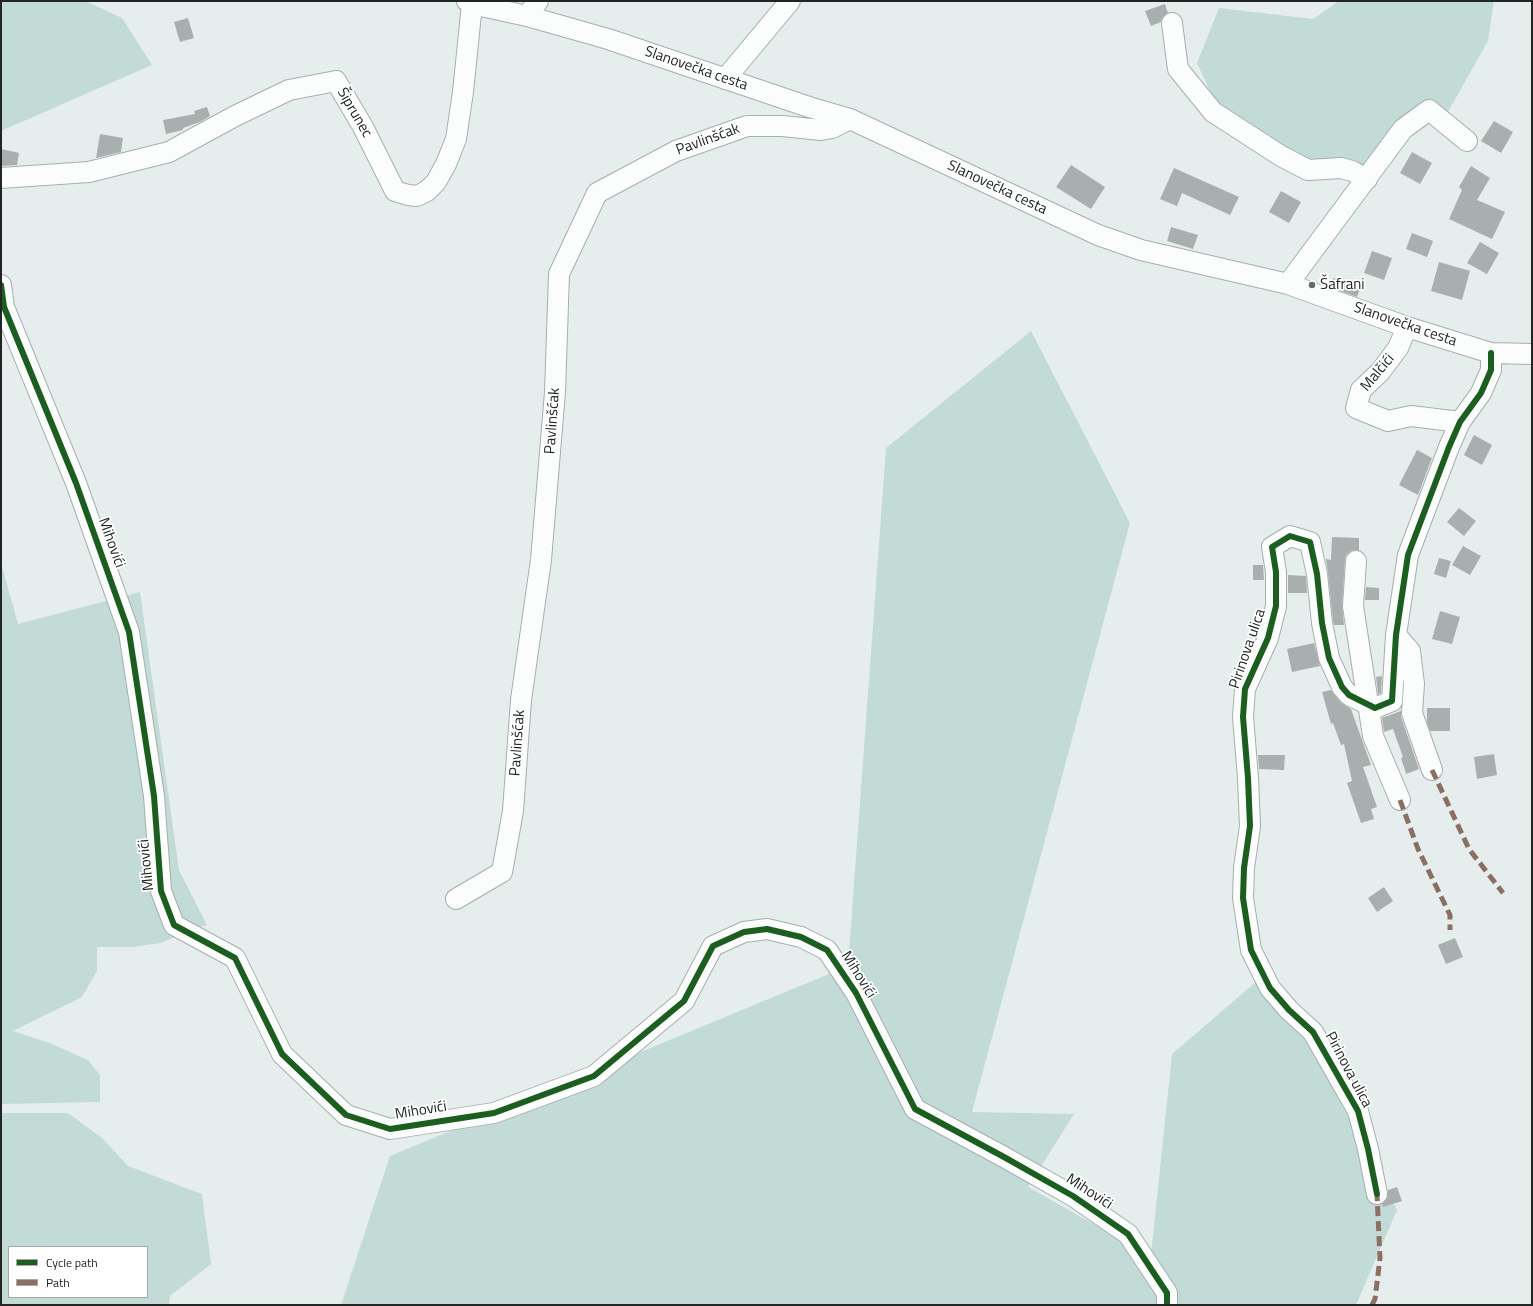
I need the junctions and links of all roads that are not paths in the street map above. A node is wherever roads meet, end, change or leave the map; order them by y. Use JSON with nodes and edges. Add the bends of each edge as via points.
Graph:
{"nodes":[{"id":1,"x":790,"y":1,"type":"edge"},
{"id":2,"x":469,"y":2,"type":"edge"},
{"id":3,"x":533,"y":8,"type":"edge"},
{"id":4,"x":1172,"y":23,"type":"dead end"},
{"id":5,"x":725,"y":79,"type":"junction"},
{"id":6,"x":850,"y":119,"type":"junction"},
{"id":7,"x":1467,"y":141,"type":"dead end"},
{"id":8,"x":1,"y":178,"type":"edge"},
{"id":9,"x":1367,"y":179,"type":"junction"},
{"id":10,"x":1288,"y":284,"type":"junction"},
{"id":11,"x":1,"y":285,"type":"edge"},
{"id":12,"x":1407,"y":327,"type":"junction"},
{"id":13,"x":1491,"y":353,"type":"junction"},
{"id":14,"x":1532,"y":354,"type":"edge"},
{"id":15,"x":1460,"y":422,"type":"junction"},
{"id":16,"x":1356,"y":561,"type":"dead end"},
{"id":17,"x":1396,"y":635,"type":"junction"},
{"id":18,"x":1367,"y":703,"type":"junction"},
{"id":19,"x":1432,"y":770,"type":"dead end"},
{"id":20,"x":1400,"y":800,"type":"dead end"},
{"id":21,"x":456,"y":898,"type":"dead end"},
{"id":22,"x":1378,"y":1194,"type":"dead end"},
{"id":23,"x":1167,"y":1305,"type":"edge"}],
"edges":[{"from":1,"to":5,"type":"street"},
{"from":2,"to":3,"type":"street","name":"Slanovečka cesta"},
{"from":2,"to":8,"type":"street","name":"Šiprunec","via":[[464,92],[456,139],[436,182],[428,191],[417,196],[395,191],[364,127],[336,81],[289,90],[169,152],[89,172]]},
{"from":3,"to":5,"type":"street","name":"Slanovečka cesta","via":[[608,39]]},
{"from":4,"to":9,"type":"street","via":[[1178,69],[1213,112],[1281,156],[1308,170],[1341,168]]},
{"from":5,"to":6,"type":"street","name":"Slanovečka cesta"},
{"from":6,"to":10,"type":"street","name":"Slanovečka cesta","via":[[1098,235],[1141,250]]},
{"from":6,"to":21,"type":"street","name":"Pavlinšćak","via":[[832,128],[821,130],[747,126],[676,151],[597,193],[559,274],[555,392],[541,560],[521,700],[513,811],[502,872]]},
{"from":7,"to":9,"type":"street","via":[[1429,110],[1403,129]]},
{"from":9,"to":10,"type":"street"},
{"from":10,"to":12,"type":"street","name":"Slanovečka cesta"},
{"from":11,"to":23,"type":"street","name":"Mihovići","via":[[4,307],[76,483],[130,632],[154,796],[161,891],[174,925],[235,958],[282,1054],[346,1115],[390,1129],[405,1127],[494,1113],[594,1076],[684,1001],[713,946],[744,932],[766,929],[801,936],[827,950],[856,993],[915,1109],[1073,1196],[1128,1234],[1167,1293]]},
{"from":12,"to":13,"type":"street","name":"Slanovečka cesta"},
{"from":12,"to":15,"type":"street","name":"Malčići","via":[[1398,348],[1380,372],[1361,390],[1356,408],[1388,421],[1411,416]]},
{"from":13,"to":14,"type":"street","name":"Slanovečka cesta"},
{"from":13,"to":15,"type":"street","name":"Pirinova ulica","via":[[1491,370],[1481,393]]},
{"from":15,"to":17,"type":"street","name":"Pirinova ulica","via":[[1448,447],[1408,555]]},
{"from":16,"to":18,"type":"street","via":[[1353,606]]},
{"from":17,"to":18,"type":"street","name":"Pirinova ulica","via":[[1392,701],[1375,708]]},
{"from":17,"to":19,"type":"street","via":[[1410,652],[1414,684],[1412,713]]},
{"from":18,"to":20,"type":"street","via":[[1373,736]]},
{"from":18,"to":22,"type":"street","name":"Pirinova ulica","via":[[1349,695],[1342,687],[1329,658],[1310,542],[1290,536],[1272,547],[1276,572],[1276,606],[1268,638],[1245,689],[1243,717],[1250,826],[1243,898],[1251,950],[1270,988],[1313,1032],[1358,1111]]}]}
